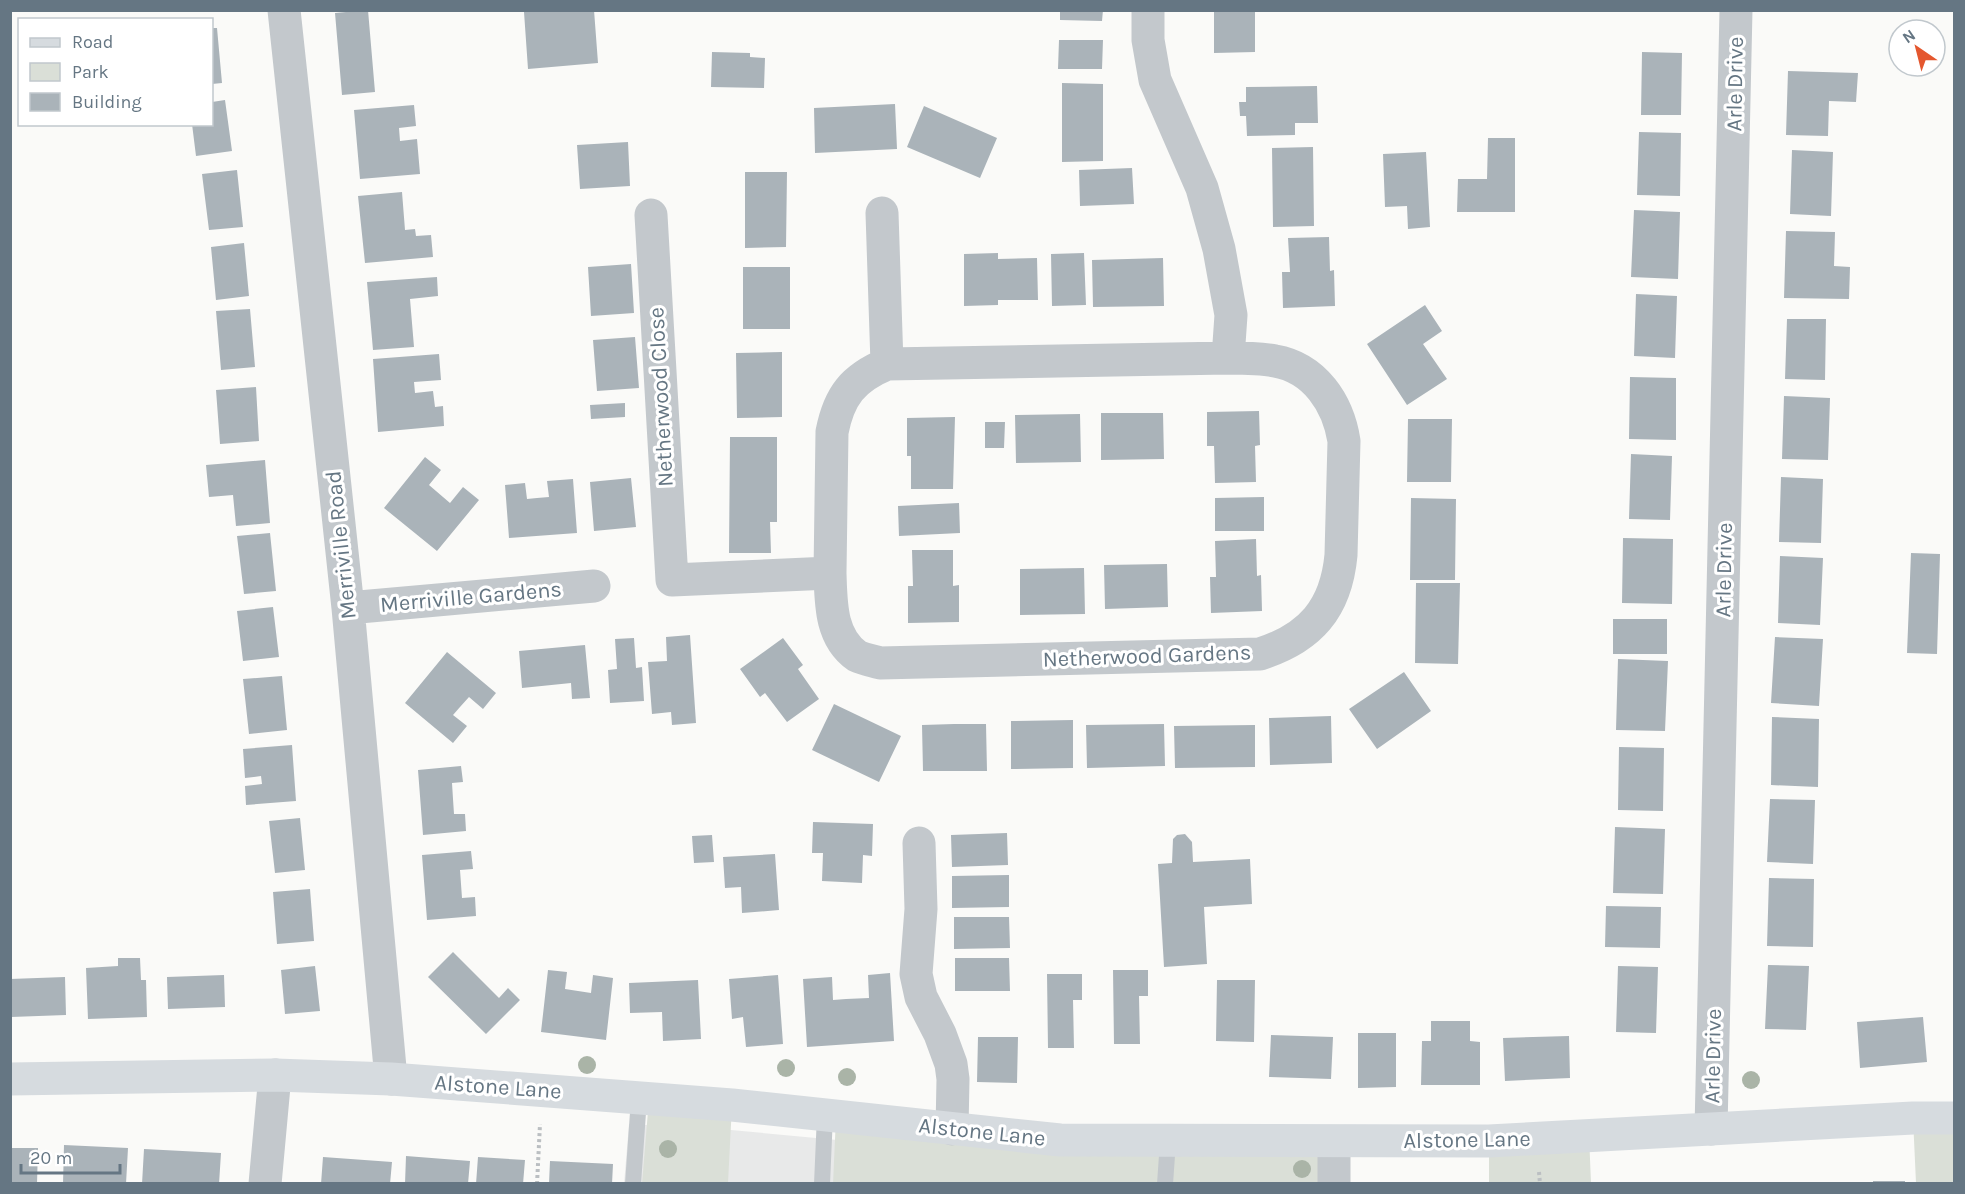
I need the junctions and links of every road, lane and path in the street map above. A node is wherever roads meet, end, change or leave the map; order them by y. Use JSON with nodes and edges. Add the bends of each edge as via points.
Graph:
{"nodes":[{"id":1,"x":284,"y":10,"type":"edge"},
{"id":2,"x":1148,"y":10,"type":"edge"},
{"id":3,"x":1736,"y":10,"type":"edge"},
{"id":4,"x":882,"y":213,"type":"dead end"},
{"id":5,"x":651,"y":215,"type":"dead end"},
{"id":6,"x":1228,"y":358,"type":"junction"},
{"id":7,"x":887,"y":364,"type":"junction"},
{"id":8,"x":830,"y":573,"type":"junction"},
{"id":9,"x":594,"y":586,"type":"dead end"},
{"id":10,"x":348,"y":608,"type":"junction"},
{"id":11,"x":919,"y":843,"type":"dead end"},
{"id":12,"x":275,"y":1075,"type":"junction"},
{"id":13,"x":10,"y":1079,"type":"edge"},
{"id":14,"x":391,"y":1079,"type":"junction"},
{"id":15,"x":541,"y":1091,"type":"junction"},
{"id":16,"x":639,"y":1098,"type":"junction"},
{"id":17,"x":825,"y":1115,"type":"junction"},
{"id":18,"x":1954,"y":1118,"type":"edge"},
{"id":19,"x":952,"y":1129,"type":"junction"},
{"id":20,"x":1711,"y":1129,"type":"junction"},
{"id":21,"x":1168,"y":1141,"type":"junction"},
{"id":22,"x":1334,"y":1142,"type":"junction"},
{"id":23,"x":265,"y":1184,"type":"edge"},
{"id":24,"x":537,"y":1184,"type":"edge"},
{"id":25,"x":633,"y":1184,"type":"edge"},
{"id":26,"x":822,"y":1184,"type":"edge"},
{"id":27,"x":1165,"y":1184,"type":"edge"},
{"id":28,"x":1334,"y":1184,"type":"edge"}],
"edges":[{"from":1,"to":10,"type":"street","name":"Merriville Road"},
{"from":2,"to":6,"type":"street","via":[[1155,80],[1202,188],[1219,249],[1231,315]]},
{"from":3,"to":20,"type":"street","name":"Arle Drive"},
{"from":4,"to":7,"type":"street"},
{"from":5,"to":8,"type":"street","name":"Netherwood Close","via":[[672,580]]},
{"from":6,"to":7,"type":"street","name":"Netherwood Gardens"},
{"from":6,"to":8,"type":"street","name":"Netherwood Gardens","via":[[1257,358],[1296,368],[1325,392],[1341,424],[1344,441],[1339,574],[1334,592],[1314,623],[1280,648],[1260,654],[880,663],[858,656],[839,634],[831,607]]},
{"from":7,"to":8,"type":"street","name":"Netherwood Gardens","via":[[855,382],[835,414]]},
{"from":9,"to":10,"type":"street","name":"Merriville Gardens"},
{"from":10,"to":14,"type":"street","name":"Merriville Road"},
{"from":11,"to":19,"type":"street","via":[[921,909],[916,974],[921,997],[951,1064]]},
{"from":12,"to":13,"type":"street","name":"Alstone Lane"},
{"from":12,"to":14,"type":"street","name":"Alstone Lane"},
{"from":12,"to":23,"type":"street"},
{"from":14,"to":15,"type":"street","name":"Alstone Lane"},
{"from":15,"to":16,"type":"street","name":"Alstone Lane"},
{"from":15,"to":24,"type":"path"},
{"from":16,"to":17,"type":"street","name":"Alstone Lane"},
{"from":16,"to":25,"type":"lane"},
{"from":17,"to":19,"type":"street","name":"Alstone Lane"},
{"from":17,"to":26,"type":"lane"},
{"from":18,"to":20,"type":"street","name":"Alstone Lane"},
{"from":19,"to":21,"type":"street","name":"Alstone Lane","via":[[1060,1140]]},
{"from":20,"to":22,"type":"street","name":"Alstone Lane","via":[[1489,1141]]},
{"from":21,"to":22,"type":"street","name":"Alstone Lane"},
{"from":21,"to":27,"type":"lane"},
{"from":22,"to":28,"type":"street"}]}
